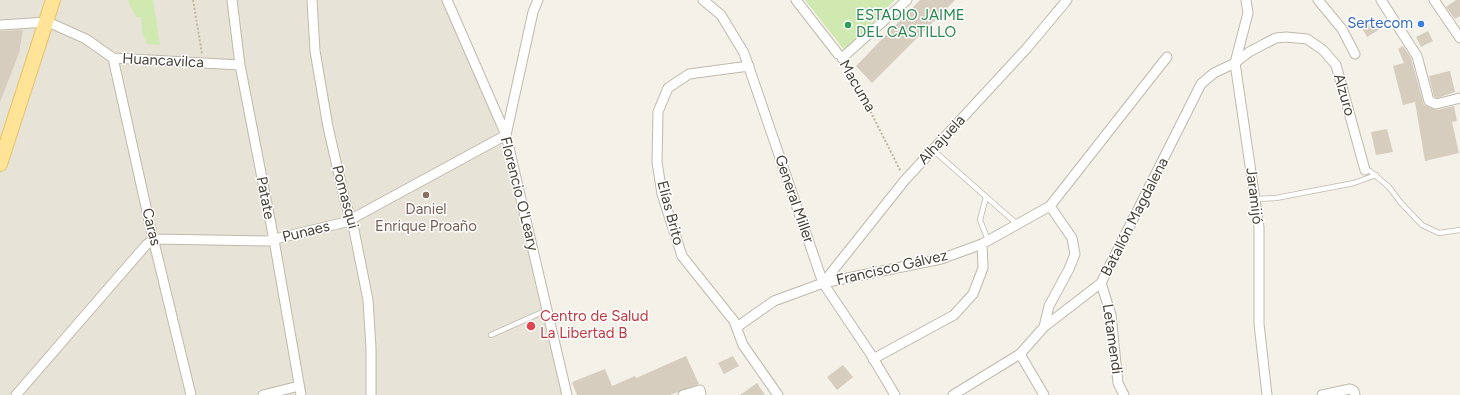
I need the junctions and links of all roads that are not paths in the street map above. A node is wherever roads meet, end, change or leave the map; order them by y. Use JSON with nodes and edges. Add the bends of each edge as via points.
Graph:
{"nodes":[{"id":1,"x":48,"y":0,"type":"edge"},
{"id":2,"x":53,"y":0,"type":"edge"},
{"id":3,"x":232,"y":0,"type":"edge"},
{"id":4,"x":312,"y":0,"type":"edge"},
{"id":5,"x":447,"y":0,"type":"edge"},
{"id":6,"x":538,"y":0,"type":"edge"},
{"id":7,"x":703,"y":0,"type":"edge"},
{"id":8,"x":796,"y":0,"type":"edge"},
{"id":9,"x":908,"y":0,"type":"edge"},
{"id":10,"x":1246,"y":0,"type":"edge"},
{"id":11,"x":1318,"y":0,"type":"edge"},
{"id":12,"x":1381,"y":0,"type":"edge"},
{"id":13,"x":1434,"y":0,"type":"edge"},
{"id":14,"x":1066,"y":1,"type":"edge"},
{"id":15,"x":44,"y":22,"type":"junction"},
{"id":16,"x":0,"y":25,"type":"edge"},
{"id":17,"x":1460,"y":38,"type":"edge"},
{"id":18,"x":1355,"y":54,"type":"dead end"},
{"id":19,"x":1167,"y":57,"type":"dead end"},
{"id":20,"x":113,"y":58,"type":"junction"},
{"id":21,"x":1235,"y":63,"type":"junction"},
{"id":22,"x":240,"y":65,"type":"junction"},
{"id":23,"x":749,"y":66,"type":"junction"},
{"id":24,"x":15,"y":98,"type":"dead end"},
{"id":25,"x":1460,"y":98,"type":"edge"},
{"id":26,"x":506,"y":135,"type":"junction"},
{"id":27,"x":933,"y":150,"type":"junction"},
{"id":28,"x":0,"y":164,"type":"edge"},
{"id":29,"x":1365,"y":170,"type":"joint"},
{"id":30,"x":1376,"y":175,"type":"junction"},
{"id":31,"x":986,"y":197,"type":"junction"},
{"id":32,"x":1256,"y":199,"type":"junction"},
{"id":33,"x":1050,"y":206,"type":"junction"},
{"id":34,"x":351,"y":220,"type":"junction"},
{"id":35,"x":1017,"y":224,"type":"junction"},
{"id":36,"x":1460,"y":230,"type":"edge"},
{"id":37,"x":154,"y":240,"type":"junction"},
{"id":38,"x":274,"y":240,"type":"junction"},
{"id":39,"x":985,"y":242,"type":"junction"},
{"id":40,"x":823,"y":283,"type":"junction"},
{"id":41,"x":1101,"y":283,"type":"junction"},
{"id":42,"x":547,"y":310,"type":"junction"},
{"id":43,"x":737,"y":327,"type":"junction"},
{"id":44,"x":1044,"y":327,"type":"junction"},
{"id":45,"x":491,"y":335,"type":"dead end"},
{"id":46,"x":1020,"y":354,"type":"junction"},
{"id":47,"x":873,"y":359,"type":"junction"},
{"id":48,"x":300,"y":390,"type":"edge"},
{"id":49,"x":16,"y":395,"type":"edge"},
{"id":50,"x":192,"y":395,"type":"edge"},
{"id":51,"x":263,"y":395,"type":"edge"},
{"id":52,"x":370,"y":395,"type":"edge"},
{"id":53,"x":567,"y":395,"type":"edge"},
{"id":54,"x":683,"y":395,"type":"edge"},
{"id":55,"x":700,"y":395,"type":"edge"},
{"id":56,"x":778,"y":395,"type":"edge"},
{"id":57,"x":895,"y":395,"type":"edge"},
{"id":58,"x":952,"y":395,"type":"edge"},
{"id":59,"x":1044,"y":395,"type":"edge"},
{"id":60,"x":1124,"y":395,"type":"edge"},
{"id":61,"x":1267,"y":395,"type":"edge"},
{"id":62,"x":1322,"y":395,"type":"edge"},
{"id":63,"x":1355,"y":395,"type":"edge"}],
"edges":[{"from":1,"to":15,"type":"lane"},
{"from":2,"to":15,"type":"main road"},
{"from":3,"to":22,"type":"street","name":"Patate"},
{"from":4,"to":34,"type":"street","name":"Pomasqui","via":[[315,51],[328,127]]},
{"from":5,"to":26,"type":"street","name":"Florencio O'Leary"},
{"from":6,"to":26,"type":"street","via":[[531,19]]},
{"from":7,"to":23,"type":"street","name":"General Miller","via":[[721,15]]},
{"from":8,"to":9,"type":"street","name":"Macuma","via":[[840,56]]},
{"from":10,"to":21,"type":"street","name":"Jaramijó","via":[[1248,13]]},
{"from":11,"to":18,"type":"street","via":[[1342,29]]},
{"from":12,"to":25,"type":"street","via":[[1417,56],[1429,101],[1436,104]]},
{"from":13,"to":17,"type":"street"},
{"from":14,"to":27,"type":"street","name":"Alhajuela","via":[[1027,48]]},
{"from":15,"to":16,"type":"street","name":"Huancavilca"},
{"from":15,"to":20,"type":"street","name":"Huancavilca","via":[[86,39]]},
{"from":15,"to":24,"type":"lane"},
{"from":15,"to":28,"type":"main road"},
{"from":19,"to":33,"type":"street","name":"Francisco Gálvez"},
{"from":20,"to":22,"type":"street","name":"Huancavilca"},
{"from":20,"to":37,"type":"street","name":"Caras"},
{"from":21,"to":29,"type":"street","name":"Alzuro","via":[[1249,52],[1276,38],[1307,39],[1323,50],[1336,65]]},
{"from":21,"to":32,"type":"street","name":"Jaramijó"},
{"from":21,"to":41,"type":"street","name":"Batallón Magdalena","via":[[1214,73],[1201,84]]},
{"from":22,"to":38,"type":"street","name":"Patate"},
{"from":23,"to":40,"type":"street","name":"General Miller"},
{"from":23,"to":43,"type":"street","name":"Elías Brito","via":[[689,74],[668,88],[658,112],[657,162],[662,194],[682,256]]},
{"from":26,"to":34,"type":"street","name":"Punaes"},
{"from":26,"to":42,"type":"street","name":"Florencio O'Leary"},
{"from":27,"to":31,"type":"lane"},
{"from":27,"to":40,"type":"street","name":"Alhajuela","via":[[905,180]]},
{"from":29,"to":30,"type":"lane"},
{"from":30,"to":32,"type":"lane","via":[[1354,183],[1276,198]]},
{"from":30,"to":36,"type":"lane","via":[[1422,224],[1439,233]]},
{"from":31,"to":35,"type":"lane"},
{"from":31,"to":39,"type":"lane","via":[[980,220]]},
{"from":32,"to":61,"type":"street","name":"Jaramijó","via":[[1259,227],[1259,324]]},
{"from":33,"to":35,"type":"street","name":"Francisco Gálvez"},
{"from":33,"to":44,"type":"street","via":[[1072,238],[1075,254],[1049,306]]},
{"from":34,"to":38,"type":"street","name":"Punaes"},
{"from":34,"to":52,"type":"street","name":"Pomasqui","via":[[368,300],[372,348]]},
{"from":35,"to":39,"type":"street","name":"Francisco Gálvez"},
{"from":37,"to":38,"type":"street","name":"Punaes"},
{"from":37,"to":49,"type":"street","via":[[146,244]]},
{"from":37,"to":50,"type":"street","name":"Caras"},
{"from":38,"to":48,"type":"street","name":"Patate"},
{"from":39,"to":40,"type":"street","name":"Francisco Gálvez","via":[[941,259]]},
{"from":39,"to":47,"type":"street","via":[[983,268],[973,294],[954,315]]},
{"from":40,"to":43,"type":"street","name":"Francisco Gálvez","via":[[774,301]]},
{"from":40,"to":47,"type":"street","name":"General Miller"},
{"from":41,"to":44,"type":"street","name":"Batallón Magdalena"},
{"from":41,"to":60,"type":"street","name":"Letamendi","via":[[1111,314],[1118,383]]},
{"from":42,"to":45,"type":"lane"},
{"from":42,"to":53,"type":"street","name":"Florencio O'Leary"},
{"from":43,"to":56,"type":"street","name":"Elías Brito","via":[[742,345]]},
{"from":44,"to":46,"type":"street","name":"Batallón Magdalena"},
{"from":46,"to":58,"type":"street","name":"Batallón Magdalena"},
{"from":46,"to":59,"type":"street"},
{"from":47,"to":57,"type":"street","name":"General Miller"},
{"from":48,"to":51,"type":"street"},
{"from":54,"to":55,"type":"street","via":[[700,390]]},
{"from":62,"to":63,"type":"street","via":[[1350,389]]}]}
